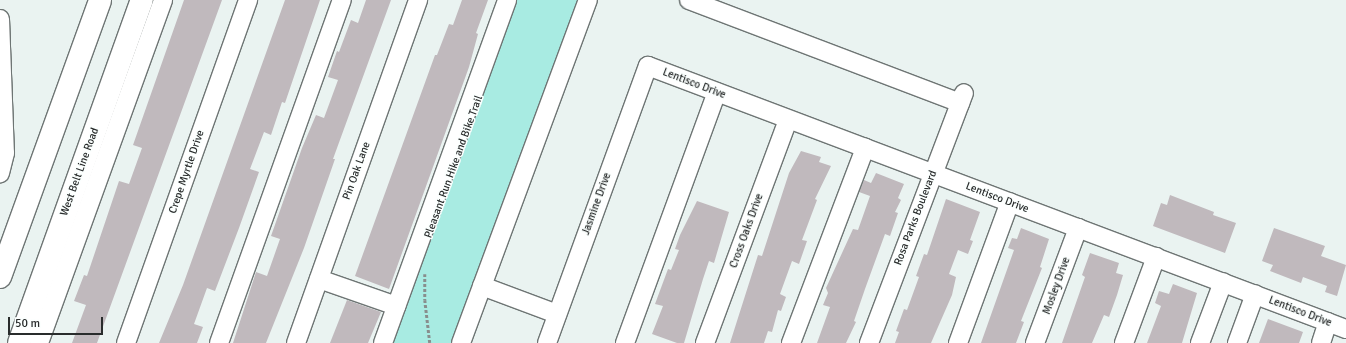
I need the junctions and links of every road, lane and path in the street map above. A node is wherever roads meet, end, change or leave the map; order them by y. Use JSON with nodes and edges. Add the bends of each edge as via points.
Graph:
{"nodes":[{"id":1,"x":100,"y":0,"type":"edge"},
{"id":2,"x":142,"y":0,"type":"edge"},
{"id":3,"x":162,"y":0,"type":"edge"},
{"id":4,"x":248,"y":0,"type":"edge"},
{"id":5,"x":342,"y":0,"type":"edge"},
{"id":6,"x":418,"y":0,"type":"edge"},
{"id":7,"x":507,"y":0,"type":"edge"},
{"id":8,"x":588,"y":0,"type":"edge"},
{"id":9,"x":689,"y":0,"type":"edge"},
{"id":10,"x":0,"y":19,"type":"edge"},
{"id":11,"x":648,"y":66,"type":"joint"},
{"id":12,"x":717,"y":92,"type":"junction"},
{"id":13,"x":788,"y":120,"type":"junction"},
{"id":14,"x":865,"y":148,"type":"junction"},
{"id":15,"x":0,"y":173,"type":"edge"},
{"id":16,"x":933,"y":174,"type":"junction"},
{"id":17,"x":1010,"y":202,"type":"junction"},
{"id":18,"x":1078,"y":228,"type":"junction"},
{"id":19,"x":1156,"y":257,"type":"junction"},
{"id":20,"x":427,"y":267,"type":"dead end"},
{"id":21,"x":0,"y":277,"type":"edge"},
{"id":22,"x":319,"y":279,"type":"junction"},
{"id":23,"x":1223,"y":282,"type":"junction"},
{"id":24,"x":482,"y":286,"type":"junction"},
{"id":25,"x":1255,"y":294,"type":"junction"},
{"id":26,"x":396,"y":306,"type":"junction"},
{"id":27,"x":557,"y":314,"type":"junction"},
{"id":28,"x":1328,"y":322,"type":"junction"},
{"id":29,"x":1346,"y":329,"type":"edge"},
{"id":30,"x":19,"y":343,"type":"edge"},
{"id":31,"x":39,"y":343,"type":"edge"},
{"id":32,"x":126,"y":343,"type":"edge"},
{"id":33,"x":219,"y":343,"type":"edge"},
{"id":34,"x":296,"y":343,"type":"edge"},
{"id":35,"x":382,"y":343,"type":"edge"},
{"id":36,"x":430,"y":343,"type":"edge"},
{"id":37,"x":461,"y":343,"type":"edge"},
{"id":38,"x":547,"y":343,"type":"edge"},
{"id":39,"x":624,"y":343,"type":"edge"},
{"id":40,"x":705,"y":343,"type":"edge"},
{"id":41,"x":792,"y":343,"type":"edge"},
{"id":42,"x":869,"y":343,"type":"edge"},
{"id":43,"x":958,"y":343,"type":"edge"},
{"id":44,"x":1035,"y":343,"type":"edge"},
{"id":45,"x":1124,"y":343,"type":"edge"},
{"id":46,"x":1200,"y":343,"type":"edge"},
{"id":47,"x":1237,"y":343,"type":"edge"},
{"id":48,"x":1321,"y":343,"type":"edge"}],
"edges":[{"from":1,"to":21,"type":"main road"},
{"from":2,"to":30,"type":"main road","name":"West Belt Line Road"},
{"from":3,"to":31,"type":"street"},
{"from":4,"to":32,"type":"street","name":"Crepe Myrtle Drive"},
{"from":5,"to":33,"type":"street"},
{"from":6,"to":22,"type":"street","name":"Pin Oak Lane"},
{"from":7,"to":26,"type":"street"},
{"from":8,"to":24,"type":"street"},
{"from":9,"to":16,"type":"street","name":"Rosa Parks Boulevard","via":[[962,98]]},
{"from":10,"to":15,"type":"street","via":[[5,153]]},
{"from":11,"to":12,"type":"street","name":"Lentisco Drive"},
{"from":11,"to":27,"type":"street","name":"Jasmine Drive"},
{"from":12,"to":13,"type":"street","name":"Lentisco Drive"},
{"from":12,"to":39,"type":"street"},
{"from":13,"to":14,"type":"street","name":"Lentisco Drive"},
{"from":13,"to":40,"type":"street","name":"Cross Oaks Drive"},
{"from":14,"to":16,"type":"street","name":"Lentisco Drive"},
{"from":14,"to":41,"type":"street"},
{"from":16,"to":17,"type":"street","name":"Lentisco Drive"},
{"from":16,"to":42,"type":"street","name":"Rosa Parks Boulevard"},
{"from":17,"to":18,"type":"street","name":"Lentisco Drive"},
{"from":17,"to":43,"type":"street"},
{"from":18,"to":19,"type":"street","name":"Lentisco Drive"},
{"from":18,"to":44,"type":"street","name":"Mosley Drive"},
{"from":19,"to":23,"type":"street","name":"Lentisco Drive"},
{"from":19,"to":45,"type":"street"},
{"from":20,"to":36,"type":"path","via":[[425,300]]},
{"from":22,"to":26,"type":"street"},
{"from":22,"to":34,"type":"street","name":"Pin Oak Lane"},
{"from":23,"to":25,"type":"street","name":"Lentisco Drive"},
{"from":23,"to":46,"type":"street"},
{"from":24,"to":27,"type":"street"},
{"from":24,"to":37,"type":"street"},
{"from":25,"to":28,"type":"street","name":"Lentisco Drive"},
{"from":25,"to":47,"type":"street"},
{"from":26,"to":35,"type":"street"},
{"from":27,"to":38,"type":"street","name":"Jasmine Drive"},
{"from":28,"to":29,"type":"street","name":"Lentisco Drive"},
{"from":28,"to":48,"type":"street"}]}
